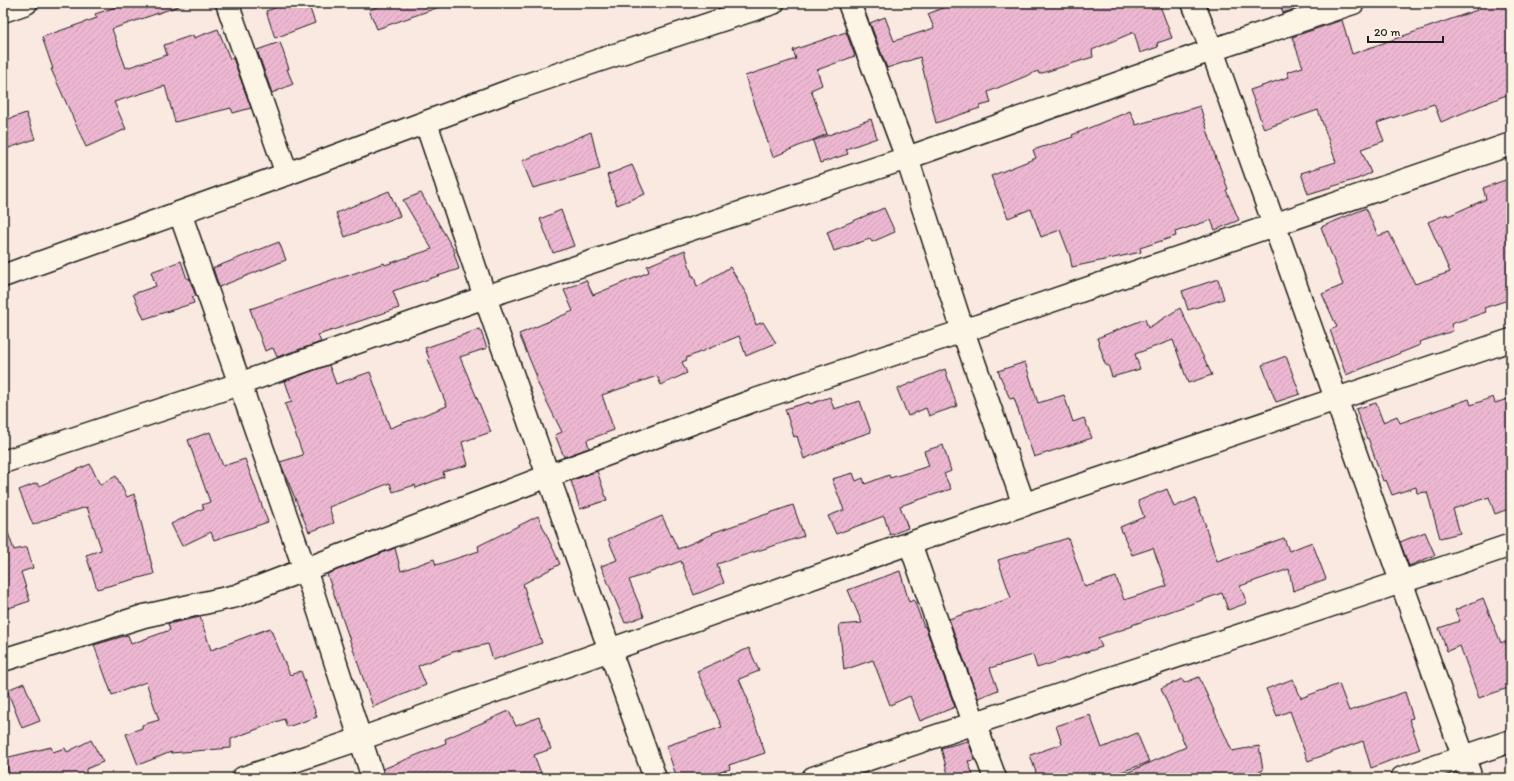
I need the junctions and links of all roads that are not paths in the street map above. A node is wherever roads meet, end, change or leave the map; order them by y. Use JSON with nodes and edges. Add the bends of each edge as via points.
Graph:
{"nodes":[{"id":1,"x":26,"y":3,"type":"edge"},
{"id":2,"x":227,"y":3,"type":"edge"},
{"id":3,"x":773,"y":3,"type":"edge"},
{"id":4,"x":849,"y":3,"type":"edge"},
{"id":5,"x":1193,"y":3,"type":"edge"},
{"id":6,"x":1353,"y":3,"type":"edge"},
{"id":7,"x":3,"y":11,"type":"edge"},
{"id":8,"x":1212,"y":50,"type":"junction"},
{"id":9,"x":426,"y":123,"type":"junction"},
{"id":10,"x":1511,"y":144,"type":"edge"},
{"id":11,"x":907,"y":158,"type":"junction"},
{"id":12,"x":287,"y":174,"type":"junction"},
{"id":13,"x":180,"y":213,"type":"junction"},
{"id":14,"x":1274,"y":225,"type":"junction"},
{"id":15,"x":3,"y":276,"type":"edge"},
{"id":16,"x":485,"y":297,"type":"junction"},
{"id":17,"x":963,"y":331,"type":"junction"},
{"id":18,"x":1511,"y":340,"type":"edge"},
{"id":19,"x":239,"y":384,"type":"junction"},
{"id":20,"x":1336,"y":399,"type":"junction"},
{"id":21,"x":3,"y":462,"type":"edge"},
{"id":22,"x":548,"y":476,"type":"junction"},
{"id":23,"x":1024,"y":505,"type":"junction"},
{"id":24,"x":910,"y":543,"type":"junction"},
{"id":25,"x":1511,"y":545,"type":"edge"},
{"id":26,"x":304,"y":570,"type":"junction"},
{"id":27,"x":1402,"y":583,"type":"junction"},
{"id":28,"x":610,"y":650,"type":"junction"},
{"id":29,"x":3,"y":660,"type":"edge"},
{"id":30,"x":975,"y":722,"type":"junction"},
{"id":31,"x":360,"y":739,"type":"junction"},
{"id":32,"x":1511,"y":741,"type":"edge"},
{"id":33,"x":1463,"y":757,"type":"junction"},
{"id":34,"x":243,"y":778,"type":"edge"},
{"id":35,"x":373,"y":778,"type":"edge"},
{"id":36,"x":655,"y":778,"type":"edge"},
{"id":37,"x":813,"y":778,"type":"edge"},
{"id":38,"x":995,"y":778,"type":"edge"},
{"id":39,"x":1402,"y":778,"type":"edge"},
{"id":40,"x":1471,"y":778,"type":"edge"}],
"edges":[{"from":1,"to":7,"type":"street"},
{"from":2,"to":12,"type":"street"},
{"from":3,"to":9,"type":"street","via":[[512,90]]},
{"from":4,"to":11,"type":"street"},
{"from":5,"to":8,"type":"street"},
{"from":6,"to":8,"type":"street"},
{"from":8,"to":11,"type":"street"},
{"from":8,"to":14,"type":"street"},
{"from":9,"to":12,"type":"street"},
{"from":9,"to":16,"type":"street"},
{"from":10,"to":14,"type":"street"},
{"from":11,"to":16,"type":"street"},
{"from":11,"to":17,"type":"street"},
{"from":12,"to":13,"type":"street"},
{"from":13,"to":15,"type":"street"},
{"from":13,"to":19,"type":"street"},
{"from":14,"to":17,"type":"street"},
{"from":14,"to":20,"type":"street"},
{"from":16,"to":19,"type":"street"},
{"from":16,"to":22,"type":"street"},
{"from":17,"to":22,"type":"street","via":[[755,400]]},
{"from":17,"to":23,"type":"street"},
{"from":18,"to":20,"type":"street"},
{"from":19,"to":21,"type":"street"},
{"from":19,"to":26,"type":"street"},
{"from":20,"to":23,"type":"street"},
{"from":20,"to":27,"type":"street"},
{"from":22,"to":26,"type":"street"},
{"from":22,"to":28,"type":"street"},
{"from":23,"to":24,"type":"street"},
{"from":24,"to":28,"type":"street"},
{"from":24,"to":30,"type":"street"},
{"from":25,"to":27,"type":"street"},
{"from":26,"to":29,"type":"street","via":[[236,596],[144,616]]},
{"from":26,"to":31,"type":"street"},
{"from":27,"to":30,"type":"street"},
{"from":27,"to":33,"type":"street"},
{"from":28,"to":31,"type":"street"},
{"from":28,"to":36,"type":"street"},
{"from":30,"to":37,"type":"street"},
{"from":30,"to":38,"type":"street"},
{"from":31,"to":34,"type":"street"},
{"from":31,"to":35,"type":"street"},
{"from":32,"to":33,"type":"street"},
{"from":33,"to":39,"type":"street"},
{"from":33,"to":40,"type":"street"}]}
